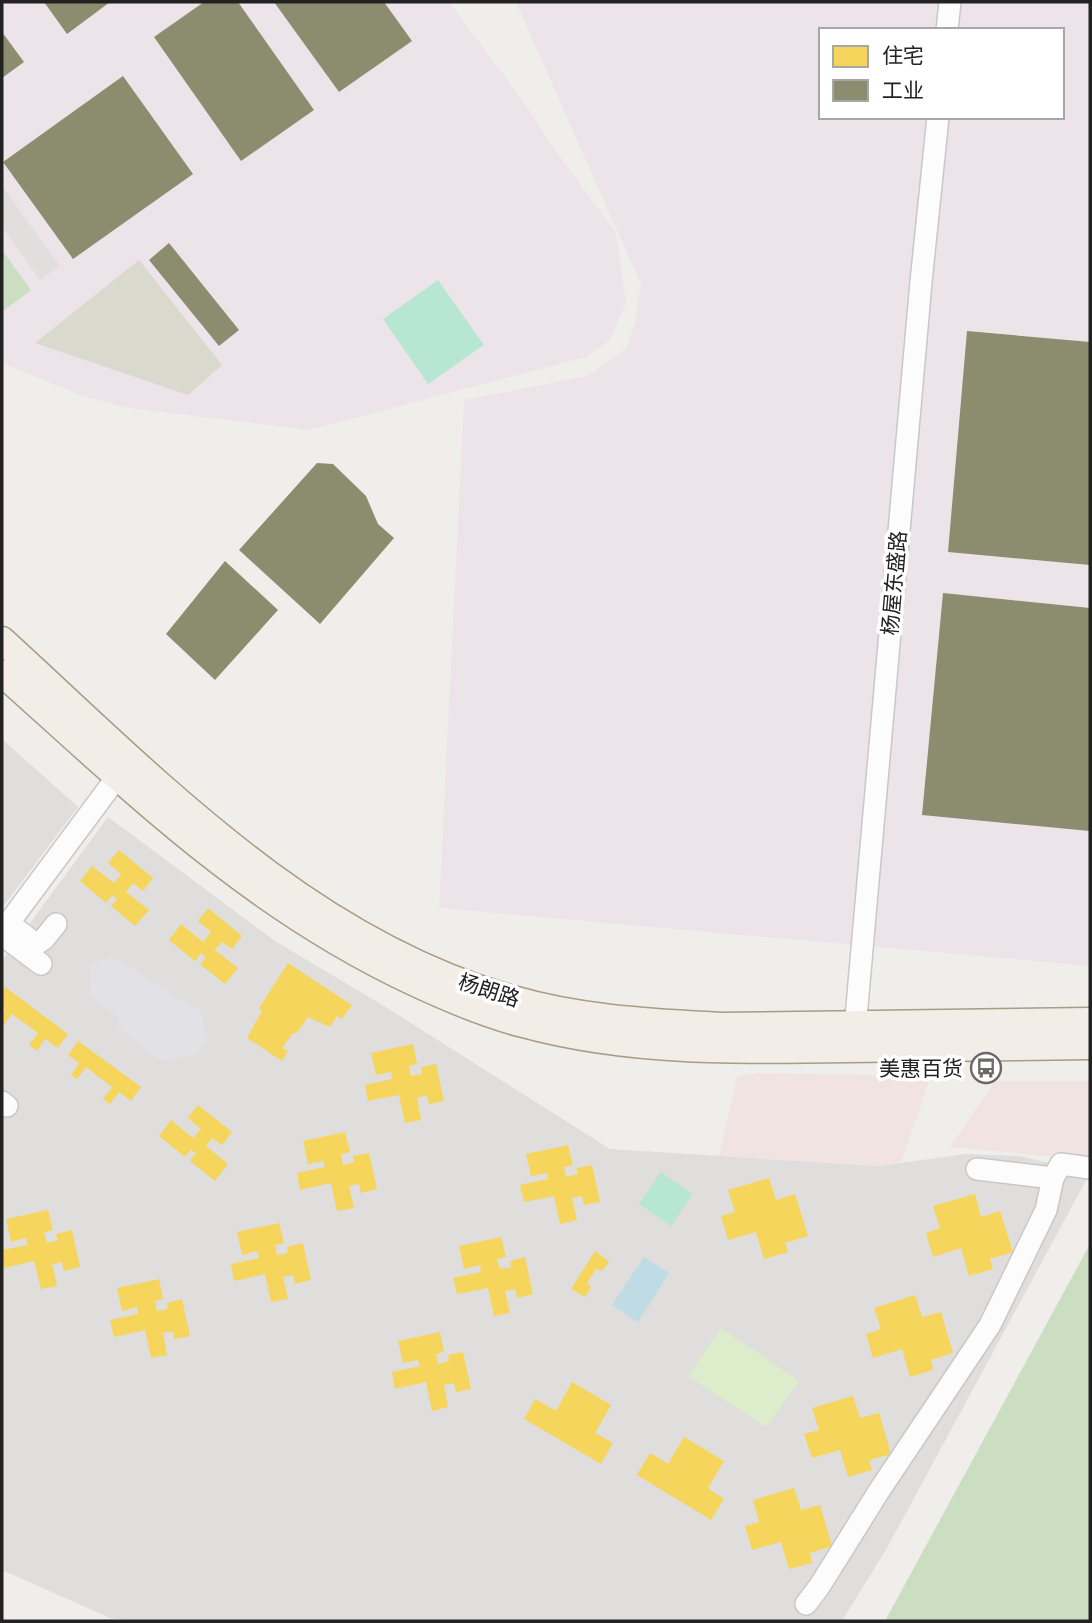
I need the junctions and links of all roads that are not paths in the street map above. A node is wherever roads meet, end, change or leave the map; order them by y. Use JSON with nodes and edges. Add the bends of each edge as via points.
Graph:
{"nodes":[{"id":1,"x":950,"y":2,"type":"edge"},
{"id":2,"x":947,"y":28,"type":"edge"},
{"id":3,"x":938,"y":119,"type":"edge"},
{"id":4,"x":2,"y":640,"type":"edge"},
{"id":5,"x":2,"y":673,"type":"edge"},
{"id":6,"x":124,"y":768,"type":"junction"},
{"id":7,"x":56,"y":924,"type":"dead end"},
{"id":8,"x":4,"y":930,"type":"edge"},
{"id":9,"x":41,"y":964,"type":"dead end"},
{"id":10,"x":1090,"y":1021,"type":"edge"},
{"id":11,"x":854,"y":1037,"type":"junction"},
{"id":12,"x":1090,"y":1046,"type":"edge"},
{"id":13,"x":1090,"y":1168,"type":"edge"},
{"id":14,"x":977,"y":1169,"type":"dead end"},
{"id":15,"x":1053,"y":1178,"type":"junction"},
{"id":16,"x":806,"y":1604,"type":"dead end"}],
"edges":[{"from":1,"to":2,"type":"street"},
{"from":3,"to":11,"type":"street","name":"杨屋东盛路"},
{"from":4,"to":6,"type":"main road","name":"杨朗路"},
{"from":5,"to":6,"type":"main road","name":"杨朗路"},
{"from":6,"to":8,"type":"street"},
{"from":6,"to":11,"type":"main road","name":"杨朗路","via":[[365,936],[448,977],[562,1011]]},
{"from":7,"to":8,"type":"street","via":[[36,944]]},
{"from":8,"to":9,"type":"street"},
{"from":10,"to":11,"type":"main road","name":"杨朗路"},
{"from":11,"to":12,"type":"main road","name":"杨朗路"},
{"from":13,"to":15,"type":"street","via":[[1060,1164]]},
{"from":14,"to":15,"type":"street"},
{"from":15,"to":16,"type":"street","via":[[1046,1210],[990,1325]]}]}
